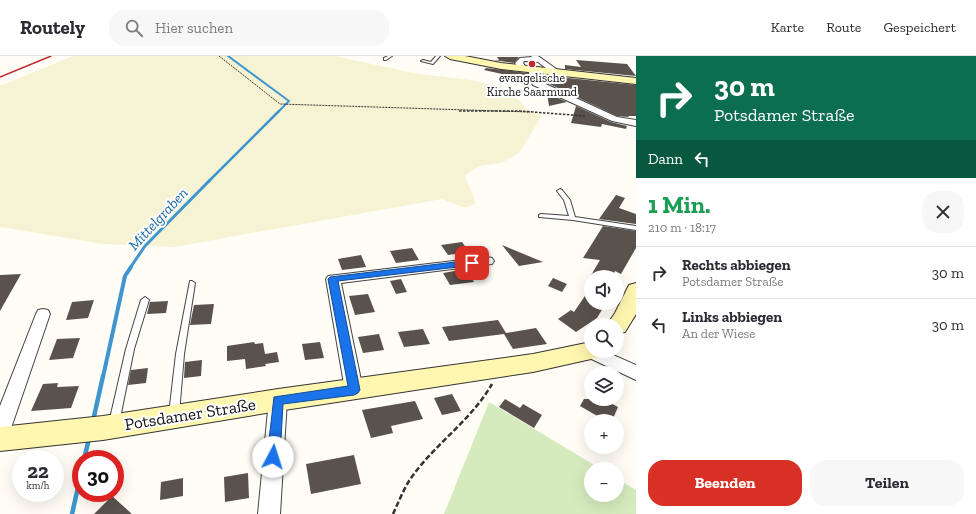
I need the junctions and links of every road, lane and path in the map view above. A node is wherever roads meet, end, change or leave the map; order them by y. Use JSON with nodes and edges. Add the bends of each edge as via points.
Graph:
{"nodes":[{"id":1,"x":219,"y":56,"type":"edge"},
{"id":2,"x":390,"y":56,"type":"edge"},
{"id":3,"x":438,"y":56,"type":"edge"},
{"id":4,"x":450,"y":56,"type":"edge"},
{"id":5,"x":537,"y":58,"type":"edge"},
{"id":6,"x":385,"y":59,"type":"dead end"},
{"id":7,"x":423,"y":61,"type":"dead end"},
{"id":8,"x":524,"y":69,"type":"junction"},
{"id":9,"x":558,"y":73,"type":"junction"},
{"id":10,"x":636,"y":81,"type":"edge"},
{"id":11,"x":615,"y":119,"type":"junction"},
{"id":12,"x":636,"y":123,"type":"edge"},
{"id":13,"x":560,"y":191,"type":"dead end"},
{"id":14,"x":541,"y":216,"type":"dead end"},
{"id":15,"x":573,"y":218,"type":"junction"},
{"id":16,"x":636,"y":228,"type":"edge"},
{"id":17,"x":487,"y":261,"type":"dead end"},
{"id":18,"x":192,"y":283,"type":"dead end"},
{"id":19,"x":636,"y":290,"type":"edge"},
{"id":20,"x":145,"y":300,"type":"dead end"},
{"id":21,"x":43,"y":314,"type":"dead end"},
{"id":22,"x":624,"y":320,"type":"edge"},
{"id":23,"x":584,"y":353,"type":"edge"},
{"id":24,"x":604,"y":358,"type":"edge"},
{"id":25,"x":489,"y":370,"type":"junction"},
{"id":26,"x":636,"y":373,"type":"edge"},
{"id":27,"x":354,"y":390,"type":"junction"},
{"id":28,"x":278,"y":400,"type":"junction"},
{"id":29,"x":174,"y":416,"type":"junction"},
{"id":30,"x":108,"y":428,"type":"junction"},
{"id":31,"x":0,"y":434,"type":"edge"},
{"id":32,"x":0,"y":439,"type":"edge"},
{"id":33,"x":269,"y":514,"type":"edge"},
{"id":34,"x":393,"y":514,"type":"edge"}],
"edges":[{"from":1,"to":11,"type":"path","via":[[280,104],[520,111]]},
{"from":2,"to":6,"type":"lane"},
{"from":3,"to":7,"type":"lane","via":[[432,63]]},
{"from":4,"to":8,"type":"main road"},
{"from":5,"to":8,"type":"street","via":[[522,59],[519,63]]},
{"from":5,"to":9,"type":"street"},
{"from":8,"to":9,"type":"main road"},
{"from":8,"to":11,"type":"street","via":[[536,83]]},
{"from":9,"to":10,"type":"main road"},
{"from":11,"to":12,"type":"street"},
{"from":13,"to":15,"type":"lane","via":[[567,200]]},
{"from":14,"to":15,"type":"lane"},
{"from":15,"to":16,"type":"lane"},
{"from":17,"to":27,"type":"street","via":[[333,279]]},
{"from":18,"to":29,"type":"lane","via":[[180,354]]},
{"from":19,"to":22,"type":"main road"},
{"from":20,"to":30,"type":"lane"},
{"from":21,"to":31,"type":"street"},
{"from":23,"to":25,"type":"main road","name":"Potsdamer Straße"},
{"from":24,"to":26,"type":"street"},
{"from":25,"to":27,"type":"main road","name":"Potsdamer Straße"},
{"from":25,"to":34,"type":"path","via":[[494,380],[488,392],[416,472],[403,491]]},
{"from":27,"to":28,"type":"main road","name":"Potsdamer Straße"},
{"from":28,"to":29,"type":"main road","name":"Potsdamer Straße"},
{"from":28,"to":33,"type":"street"},
{"from":29,"to":30,"type":"main road","name":"Potsdamer Straße"},
{"from":30,"to":32,"type":"main road","name":"Potsdamer Straße"}]}
